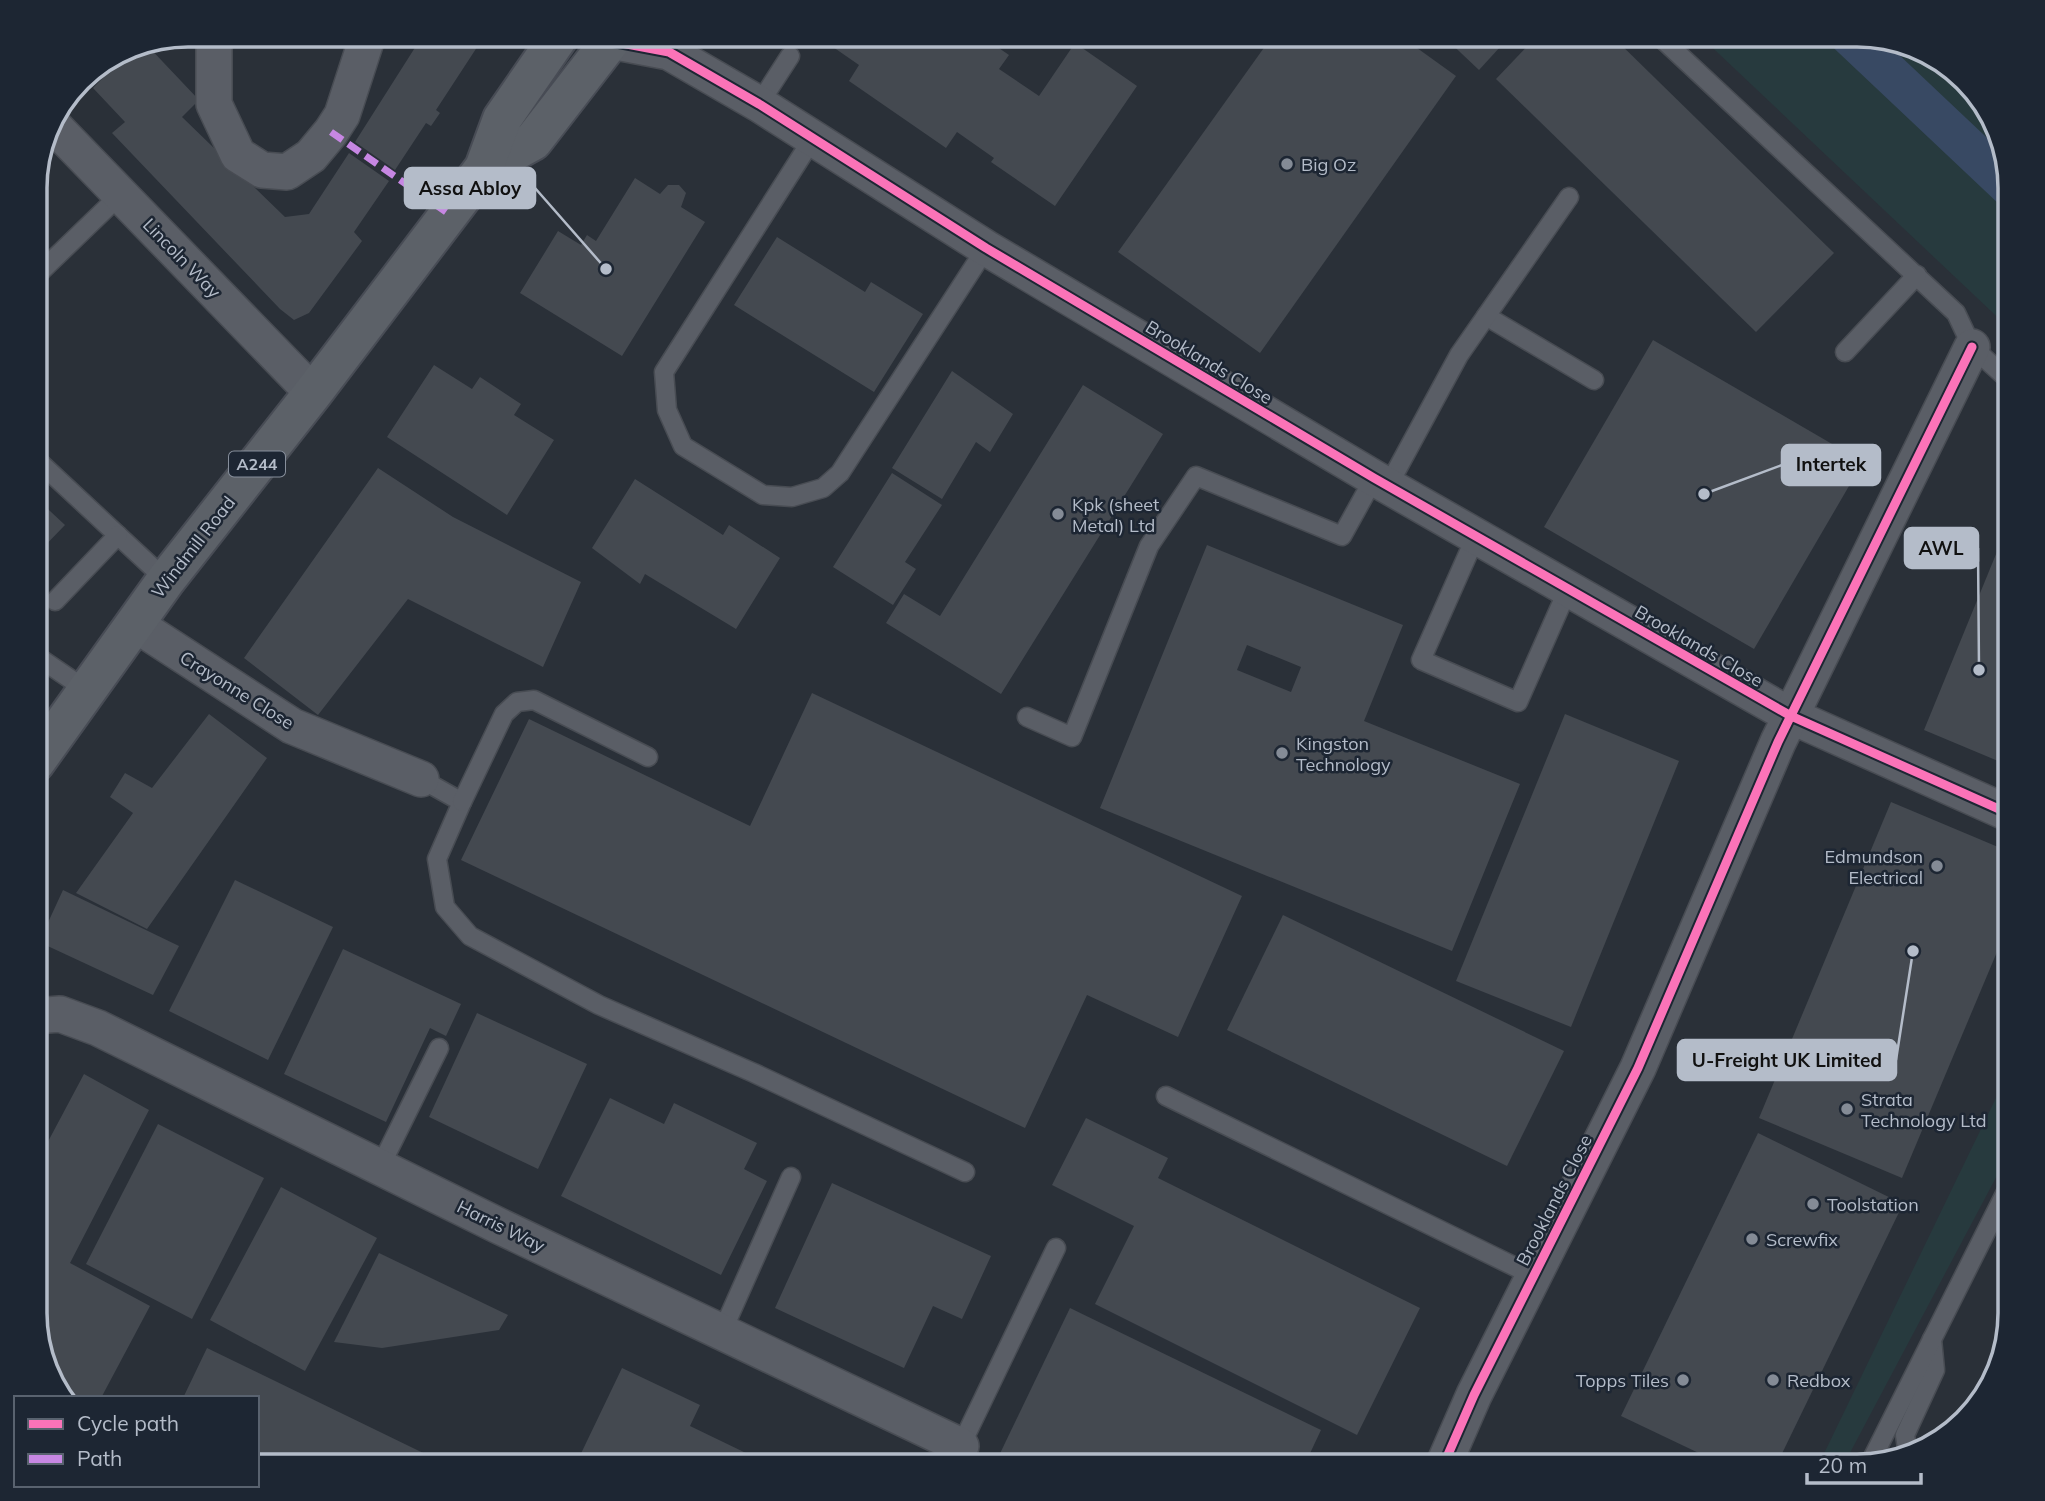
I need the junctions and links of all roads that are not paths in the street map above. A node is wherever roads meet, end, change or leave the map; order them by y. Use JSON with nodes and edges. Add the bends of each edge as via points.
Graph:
{"nodes":[{"id":1,"x":214,"y":47,"type":"edge"},
{"id":2,"x":364,"y":47,"type":"edge"},
{"id":3,"x":552,"y":47,"type":"edge"},
{"id":4,"x":603,"y":47,"type":"edge"},
{"id":5,"x":667,"y":47,"type":"edge"},
{"id":6,"x":1671,"y":47,"type":"edge"},
{"id":7,"x":790,"y":56,"type":"dead end"},
{"id":8,"x":758,"y":104,"type":"junction"},
{"id":9,"x":59,"y":132,"type":"edge"},
{"id":10,"x":813,"y":138,"type":"junction"},
{"id":11,"x":484,"y":168,"type":"junction"},
{"id":12,"x":120,"y":195,"type":"junction"},
{"id":13,"x":1569,"y":197,"type":"dead end"},
{"id":14,"x":986,"y":248,"type":"junction"},
{"id":15,"x":48,"y":264,"type":"edge"},
{"id":16,"x":1917,"y":275,"type":"junction"},
{"id":17,"x":1486,"y":316,"type":"junction"},
{"id":18,"x":1972,"y":346,"type":"junction"},
{"id":19,"x":1845,"y":352,"type":"dead end"},
{"id":20,"x":1998,"y":370,"type":"edge"},
{"id":21,"x":1594,"y":380,"type":"dead end"},
{"id":22,"x":313,"y":393,"type":"junction"},
{"id":23,"x":48,"y":470,"type":"edge"},
{"id":24,"x":1381,"y":482,"type":"junction"},
{"id":25,"x":118,"y":535,"type":"junction"},
{"id":26,"x":1476,"y":536,"type":"junction"},
{"id":27,"x":166,"y":580,"type":"junction"},
{"id":28,"x":1568,"y":589,"type":"junction"},
{"id":29,"x":55,"y":601,"type":"dead end"},
{"id":30,"x":135,"y":624,"type":"junction"},
{"id":31,"x":48,"y":664,"type":"edge"},
{"id":32,"x":88,"y":691,"type":"junction"},
{"id":33,"x":1791,"y":716,"type":"junction"},
{"id":34,"x":1027,"y":718,"type":"dead end"},
{"id":35,"x":48,"y":745,"type":"edge"},
{"id":36,"x":648,"y":757,"type":"dead end"},
{"id":37,"x":421,"y":779,"type":"joint"},
{"id":38,"x":462,"y":802,"type":"junction"},
{"id":39,"x":1998,"y":809,"type":"edge"},
{"id":40,"x":48,"y":1015,"type":"edge"},
{"id":41,"x":439,"y":1048,"type":"dead end"},
{"id":42,"x":1166,"y":1096,"type":"dead end"},
{"id":43,"x":380,"y":1167,"type":"junction"},
{"id":44,"x":965,"y":1172,"type":"dead end"},
{"id":45,"x":791,"y":1177,"type":"dead end"},
{"id":46,"x":1998,"y":1208,"type":"edge"},
{"id":47,"x":1056,"y":1248,"type":"dead end"},
{"id":48,"x":1534,"y":1276,"type":"junction"},
{"id":49,"x":722,"y":1332,"type":"junction"},
{"id":50,"x":1932,"y":1339,"type":"junction"},
{"id":51,"x":1907,"y":1445,"type":"edge"},
{"id":52,"x":1875,"y":1453,"type":"edge"},
{"id":53,"x":952,"y":1454,"type":"edge"},
{"id":54,"x":957,"y":1454,"type":"edge"},
{"id":55,"x":1448,"y":1454,"type":"edge"}],
"edges":[{"from":1,"to":2,"type":"street","via":[[214,104],[238,155],[262,170],[287,172],[311,156],[336,124]]},
{"from":3,"to":11,"type":"main road","name":"Windmill Road","number":"A244","via":[[502,119]]},
{"from":4,"to":11,"type":"main road","name":"Windmill Road","number":"A244","via":[[533,141]]},
{"from":5,"to":8,"type":"street","name":"Brooklands Close"},
{"from":6,"to":16,"type":"lane"},
{"from":7,"to":8,"type":"lane"},
{"from":8,"to":10,"type":"street","name":"Brooklands Close"},
{"from":9,"to":12,"type":"street","name":"Lincoln Way"},
{"from":10,"to":14,"type":"street","name":"Brooklands Close"},
{"from":10,"to":14,"type":"lane","via":[[664,372],[667,410],[683,446],[763,495],[792,497],[823,488],[840,473]]},
{"from":11,"to":22,"type":"main road","name":"Windmill Road","number":"A244"},
{"from":12,"to":15,"type":"lane"},
{"from":12,"to":22,"type":"street","name":"Lincoln Way"},
{"from":13,"to":17,"type":"lane"},
{"from":14,"to":24,"type":"street","name":"Brooklands Close"},
{"from":16,"to":18,"type":"lane","via":[[1956,313]]},
{"from":16,"to":19,"type":"lane"},
{"from":17,"to":21,"type":"lane"},
{"from":17,"to":24,"type":"lane"},
{"from":18,"to":20,"type":"lane"},
{"from":18,"to":33,"type":"street","name":"Brooklands Close"},
{"from":22,"to":27,"type":"main road","name":"Windmill Road","number":"A244"},
{"from":23,"to":25,"type":"lane"},
{"from":24,"to":26,"type":"street","name":"Brooklands Close"},
{"from":24,"to":34,"type":"lane","via":[[1342,536],[1196,476],[1149,547],[1072,737]]},
{"from":25,"to":27,"type":"lane"},
{"from":25,"to":29,"type":"lane"},
{"from":26,"to":28,"type":"street","name":"Brooklands Close"},
{"from":26,"to":28,"type":"lane","via":[[1421,660],[1518,702]]},
{"from":27,"to":30,"type":"main road","name":"Windmill Road","number":"A244"},
{"from":28,"to":33,"type":"street","name":"Brooklands Close"},
{"from":30,"to":32,"type":"main road","name":"Windmill Road","number":"A244"},
{"from":30,"to":37,"type":"street","name":"Crayonne Close","via":[[292,726]]},
{"from":31,"to":32,"type":"lane"},
{"from":32,"to":35,"type":"main road","name":"Windmill Road","number":"A244"},
{"from":33,"to":39,"type":"street","name":"Brooklands Close"},
{"from":33,"to":48,"type":"street","name":"Brooklands Close","via":[[1638,1068]]},
{"from":36,"to":38,"type":"lane","via":[[534,700],[517,702],[504,714]]},
{"from":37,"to":38,"type":"lane"},
{"from":38,"to":44,"type":"lane","via":[[437,859],[445,907],[470,936],[599,1005]]},
{"from":40,"to":43,"type":"street","name":"Harris Way","via":[[60,1014],[99,1028]]},
{"from":41,"to":43,"type":"lane"},
{"from":42,"to":48,"type":"lane"},
{"from":43,"to":49,"type":"street","name":"Harris Way"},
{"from":45,"to":49,"type":"lane"},
{"from":46,"to":50,"type":"lane"},
{"from":47,"to":54,"type":"lane"},
{"from":48,"to":55,"type":"street","name":"Brooklands Close"},
{"from":49,"to":53,"type":"street","name":"Harris Way"},
{"from":50,"to":51,"type":"lane","via":[[1935,1370],[1905,1435]]},
{"from":50,"to":52,"type":"lane"}]}
